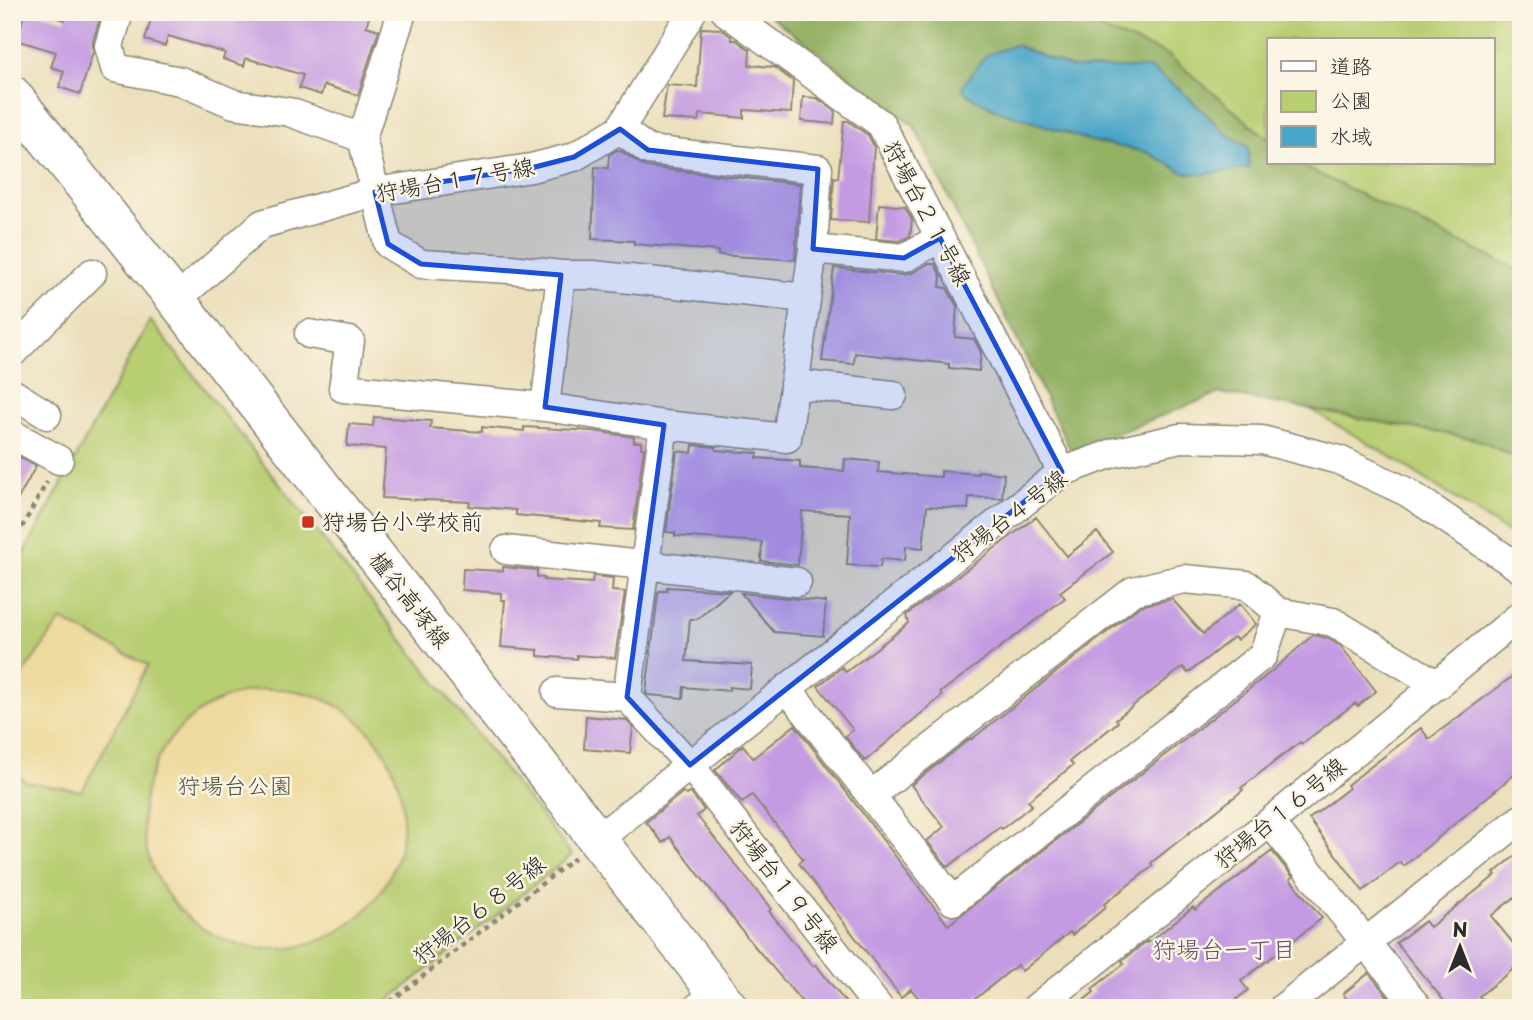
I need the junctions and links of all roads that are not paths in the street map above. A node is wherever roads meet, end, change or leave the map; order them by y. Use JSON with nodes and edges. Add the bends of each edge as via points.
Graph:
{"nodes":[{"id":1,"x":119,"y":12,"type":"edge"},
{"id":2,"x":402,"y":12,"type":"edge"},
{"id":3,"x":692,"y":12,"type":"edge"},
{"id":4,"x":726,"y":12,"type":"edge"},
{"id":5,"x":12,"y":95,"type":"edge"},
{"id":6,"x":620,"y":129,"type":"junction"},
{"id":7,"x":362,"y":138,"type":"junction"},
{"id":8,"x":375,"y":192,"type":"junction"},
{"id":9,"x":940,"y":238,"type":"junction"},
{"id":10,"x":813,"y":249,"type":"junction"},
{"id":11,"x":92,"y":273,"type":"dead end"},
{"id":12,"x":561,"y":275,"type":"junction"},
{"id":13,"x":806,"y":298,"type":"junction"},
{"id":14,"x":176,"y":300,"type":"junction"},
{"id":15,"x":309,"y":334,"type":"dead end"},
{"id":16,"x":12,"y":354,"type":"edge"},
{"id":17,"x":794,"y":384,"type":"junction"},
{"id":18,"x":12,"y":393,"type":"edge"},
{"id":19,"x":893,"y":395,"type":"dead end"},
{"id":20,"x":545,"y":407,"type":"junction"},
{"id":21,"x":47,"y":415,"type":"dead end"},
{"id":22,"x":664,"y":425,"type":"junction"},
{"id":23,"x":12,"y":434,"type":"edge"},
{"id":24,"x":59,"y":460,"type":"road end"},
{"id":25,"x":1062,"y":472,"type":"junction"},
{"id":26,"x":506,"y":550,"type":"dead end"},
{"id":27,"x":645,"y":567,"type":"junction"},
{"id":28,"x":1521,"y":569,"type":"edge"},
{"id":29,"x":797,"y":582,"type":"dead end"},
{"id":30,"x":1278,"y":612,"type":"junction"},
{"id":31,"x":1521,"y":615,"type":"edge"},
{"id":32,"x":1438,"y":684,"type":"junction"},
{"id":33,"x":787,"y":688,"type":"junction"},
{"id":34,"x":557,"y":692,"type":"dead end"},
{"id":35,"x":627,"y":697,"type":"junction"},
{"id":36,"x":690,"y":765,"type":"junction"},
{"id":37,"x":870,"y":795,"type":"junction"},
{"id":38,"x":1521,"y":819,"type":"edge"},
{"id":39,"x":1270,"y":822,"type":"junction"},
{"id":40,"x":597,"y":840,"type":"junction"},
{"id":41,"x":1366,"y":942,"type":"junction"},
{"id":42,"x":714,"y":1003,"type":"edge"},
{"id":43,"x":879,"y":1008,"type":"edge"},
{"id":44,"x":1036,"y":1008,"type":"edge"},
{"id":45,"x":1283,"y":1008,"type":"edge"},
{"id":46,"x":1418,"y":1008,"type":"edge"}],
"edges":[{"from":1,"to":7,"type":"street","via":[[109,46],[116,68],[180,81],[234,104],[289,112]]},
{"from":2,"to":7,"type":"street"},
{"from":3,"to":6,"type":"street","name":"狩場台１７号線"},
{"from":4,"to":9,"type":"street","name":"狩場台２１号線","via":[[881,124]]},
{"from":5,"to":14,"type":"street","name":"櫨谷高塚線"},
{"from":6,"to":8,"type":"street","name":"狩場台１７号線","via":[[563,160]]},
{"from":6,"to":10,"type":"street","via":[[648,150],[818,169]]},
{"from":7,"to":8,"type":"street"},
{"from":8,"to":12,"type":"street","via":[[388,244],[421,264]]},
{"from":8,"to":14,"type":"street","name":"狩場台１７号線","via":[[262,224]]},
{"from":9,"to":10,"type":"street","via":[[904,258]]},
{"from":9,"to":25,"type":"street","name":"狩場台２１号線"},
{"from":10,"to":13,"type":"street"},
{"from":11,"to":16,"type":"street"},
{"from":12,"to":13,"type":"street"},
{"from":12,"to":20,"type":"street"},
{"from":13,"to":17,"type":"street"},
{"from":14,"to":40,"type":"street","name":"櫨谷高塚線"},
{"from":15,"to":20,"type":"street","via":[[349,341],[343,388]]},
{"from":17,"to":19,"type":"street"},
{"from":17,"to":22,"type":"street","via":[[787,438]]},
{"from":18,"to":21,"type":"street"},
{"from":20,"to":22,"type":"street"},
{"from":22,"to":27,"type":"street"},
{"from":23,"to":24,"type":"street"},
{"from":25,"to":28,"type":"street","name":"狩場台４号線","via":[[1113,453],[1180,438],[1262,440],[1339,460],[1407,492]]},
{"from":25,"to":33,"type":"street","name":"狩場台４号線"},
{"from":26,"to":27,"type":"street"},
{"from":27,"to":29,"type":"street"},
{"from":27,"to":35,"type":"street"},
{"from":30,"to":32,"type":"street","via":[[1332,622]]},
{"from":30,"to":37,"type":"street","via":[[1247,585],[1184,579],[1133,591]]},
{"from":30,"to":37,"type":"street","via":[[1263,654],[953,901]]},
{"from":31,"to":32,"type":"street","name":"狩場台１６号線"},
{"from":32,"to":39,"type":"street","name":"狩場台１６号線"},
{"from":33,"to":36,"type":"street","name":"狩場台４号線"},
{"from":33,"to":37,"type":"street"},
{"from":34,"to":35,"type":"street"},
{"from":35,"to":36,"type":"street","name":"狩場台１９号線"},
{"from":36,"to":40,"type":"street","name":"狩場台４号線"},
{"from":36,"to":43,"type":"street","name":"狩場台１９号線"},
{"from":38,"to":41,"type":"street"},
{"from":39,"to":41,"type":"street"},
{"from":39,"to":44,"type":"street","name":"狩場台１６号線"},
{"from":40,"to":42,"type":"street","name":"櫨谷高塚線"},
{"from":41,"to":45,"type":"street"},
{"from":41,"to":46,"type":"street"}]}
